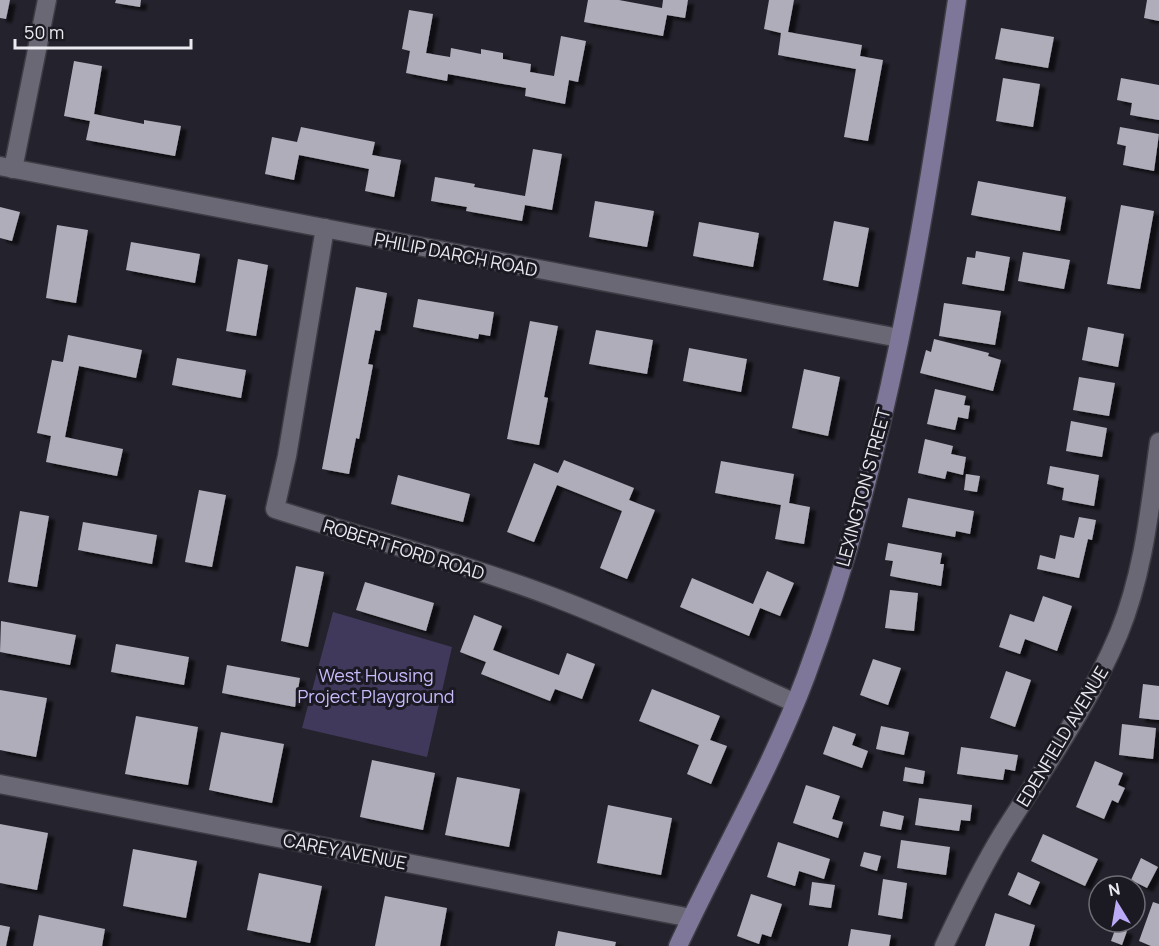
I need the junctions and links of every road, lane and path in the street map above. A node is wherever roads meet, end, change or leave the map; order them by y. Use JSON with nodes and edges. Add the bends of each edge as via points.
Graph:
{"nodes":[{"id":1,"x":46,"y":0,"type":"edge"},
{"id":2,"x":957,"y":0,"type":"edge"},
{"id":3,"x":6,"y":167,"type":"edge"},
{"id":4,"x":325,"y":228,"type":"junction"},
{"id":5,"x":899,"y":338,"type":"junction"},
{"id":6,"x":1159,"y":442,"type":"edge"},
{"id":7,"x":795,"y":703,"type":"junction"},
{"id":8,"x":0,"y":784,"type":"edge"},
{"id":9,"x":691,"y":918,"type":"junction"},
{"id":10,"x":678,"y":946,"type":"edge"},
{"id":11,"x":944,"y":946,"type":"edge"}],
"edges":[{"from":1,"to":3,"type":"street"},
{"from":2,"to":5,"type":"street","name":"LEXINGTON STREET"},
{"from":3,"to":4,"type":"street","name":"PHILIP DARCH ROAD"},
{"from":4,"to":5,"type":"street","name":"PHILIP DARCH ROAD"},
{"from":4,"to":7,"type":"street","name":"ROBERT FORD ROAD","via":[[275,509],[560,600]]},
{"from":5,"to":7,"type":"street","name":"LEXINGTON STREET","via":[[854,526]]},
{"from":6,"to":11,"type":"street","name":"EDENFIELD AVENUE","via":[[1138,575],[1120,631],[1098,680],[1002,835]]},
{"from":7,"to":9,"type":"street","name":"LEXINGTON STREET"},
{"from":8,"to":9,"type":"street","name":"CAREY AVENUE"},
{"from":9,"to":10,"type":"street","name":"LEXINGTON STREET"}]}
